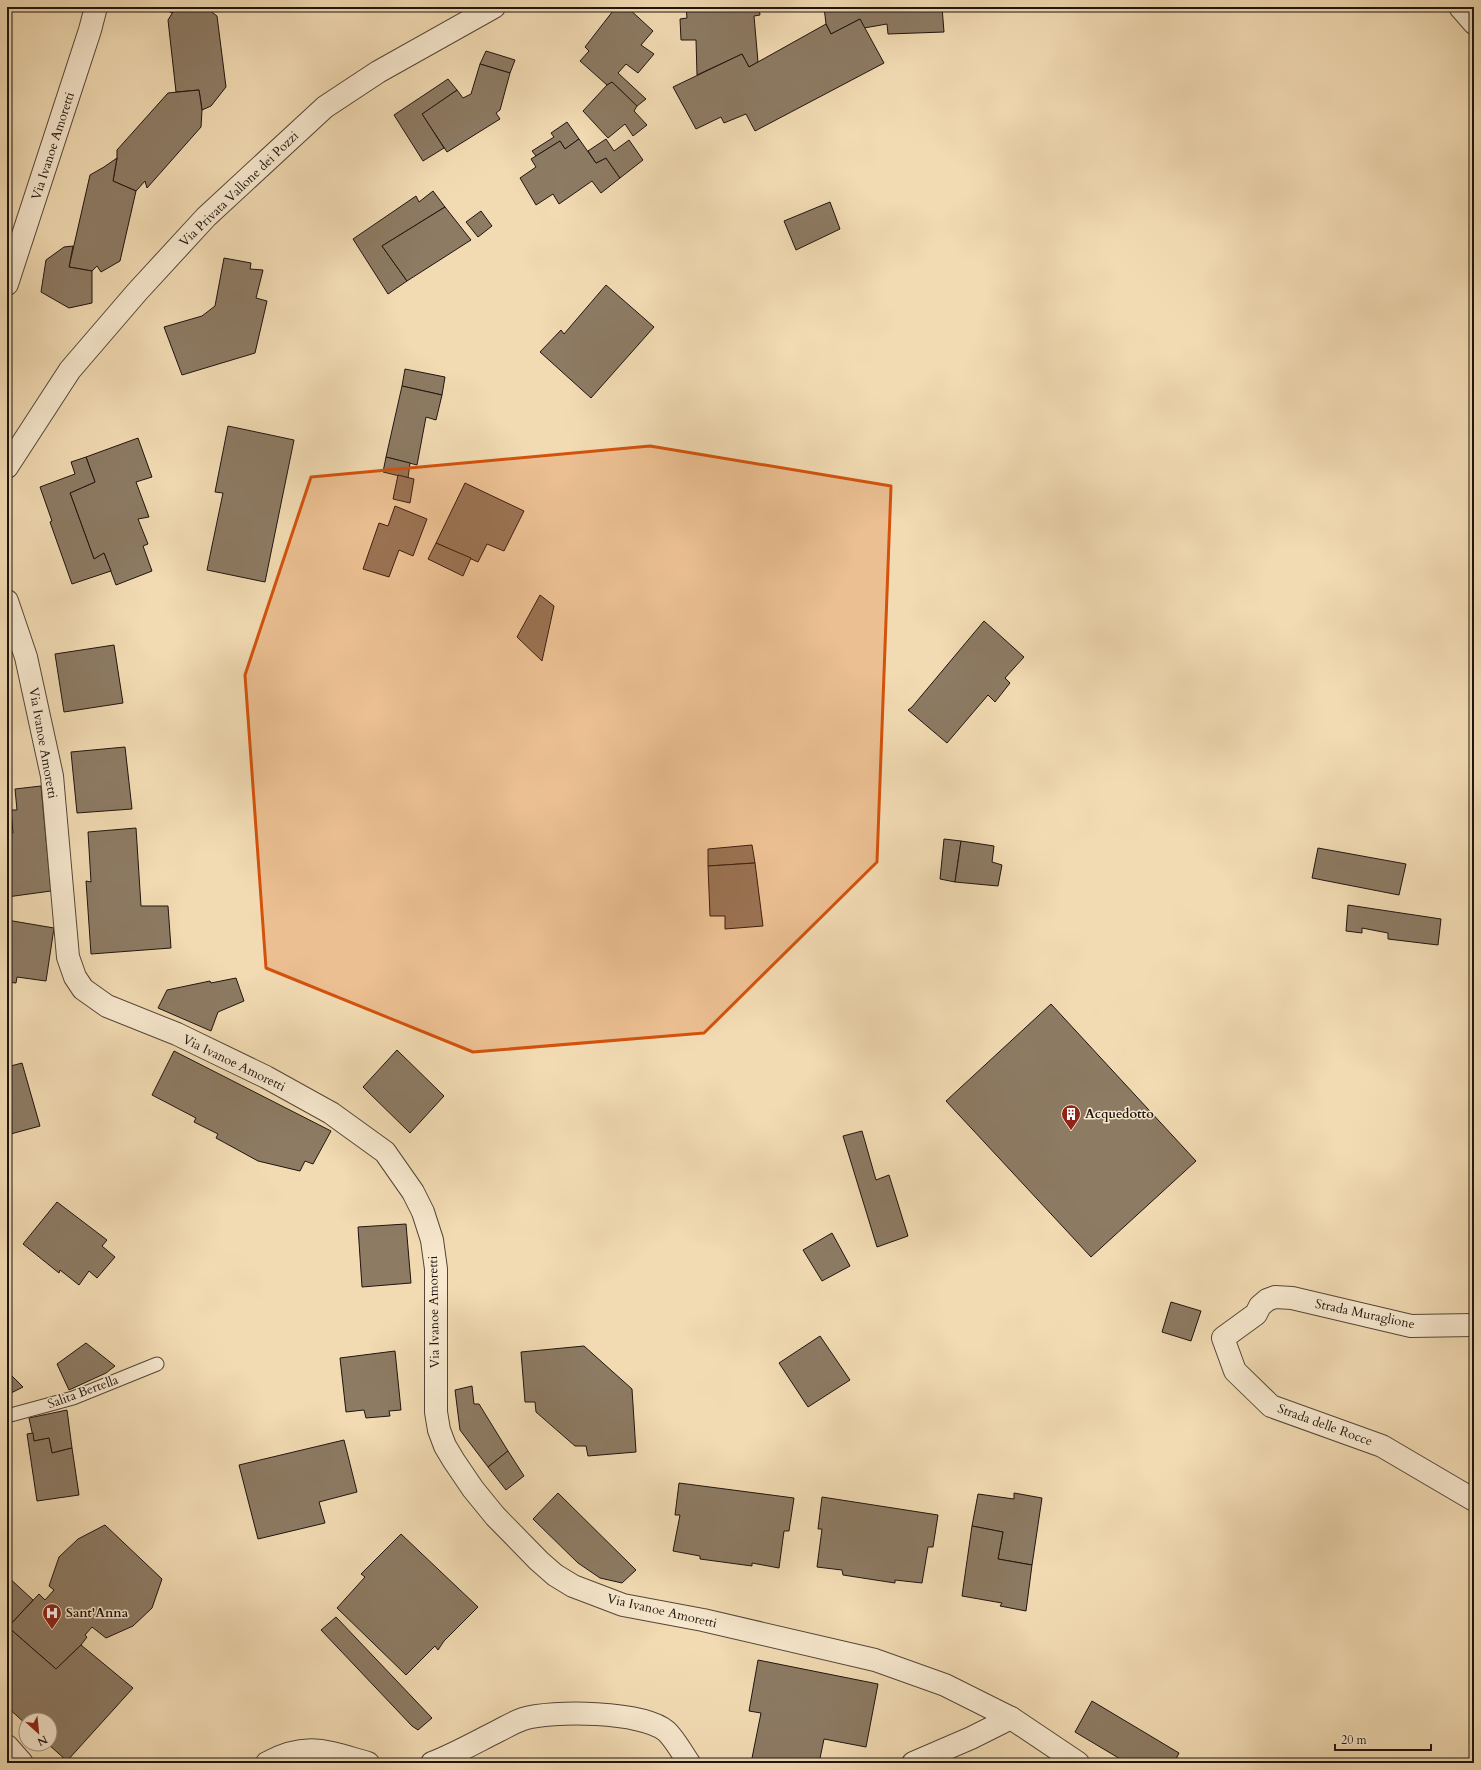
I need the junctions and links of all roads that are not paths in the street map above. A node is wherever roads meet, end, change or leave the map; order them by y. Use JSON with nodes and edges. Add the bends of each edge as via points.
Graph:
{"nodes":[{"id":1,"x":96,"y":7,"type":"edge"},
{"id":2,"x":494,"y":7,"type":"edge"},
{"id":3,"x":1460,"y":7,"type":"edge"},
{"id":4,"x":1474,"y":23,"type":"edge"},
{"id":5,"x":7,"y":284,"type":"edge"},
{"id":6,"x":7,"y":467,"type":"edge"},
{"id":7,"x":7,"y":601,"type":"edge"},
{"id":8,"x":1260,"y":1306,"type":"joint"},
{"id":9,"x":1474,"y":1325,"type":"edge"},
{"id":10,"x":157,"y":1364,"type":"dead end"},
{"id":11,"x":7,"y":1416,"type":"edge"},
{"id":12,"x":1474,"y":1500,"type":"edge"},
{"id":13,"x":1011,"y":1718,"type":"junction"},
{"id":14,"x":7,"y":1746,"type":"edge"},
{"id":15,"x":22,"y":1763,"type":"edge"},
{"id":16,"x":267,"y":1763,"type":"edge"},
{"id":17,"x":368,"y":1763,"type":"edge"},
{"id":18,"x":432,"y":1763,"type":"edge"},
{"id":19,"x":689,"y":1763,"type":"edge"},
{"id":20,"x":913,"y":1763,"type":"edge"},
{"id":21,"x":1078,"y":1763,"type":"edge"}],
"edges":[{"from":1,"to":5,"type":"street","name":"Via Ivanoe Amoretti"},
{"from":2,"to":6,"type":"street","name":"Via Privata Vallone dei Pozzi","via":[[378,72],[325,107],[206,217],[70,370]]},
{"from":3,"to":4,"type":"street"},
{"from":7,"to":13,"type":"street","name":"Via Ivanoe Amoretti","via":[[26,656],[52,776],[68,957],[75,977],[83,989],[107,1006],[177,1034],[266,1077],[331,1113],[385,1152],[413,1192],[432,1240],[436,1269],[436,1412],[439,1430],[454,1461],[495,1516],[555,1575],[596,1596],[623,1605],[703,1620],[875,1660],[945,1685]]},
{"from":8,"to":9,"type":"street","name":"Strada Muraglione","via":[[1275,1296],[1284,1296],[1411,1326]]},
{"from":8,"to":12,"type":"street","name":"Strada delle Rocce","via":[[1256,1314],[1223,1338],[1235,1371],[1272,1406],[1382,1446]]},
{"from":10,"to":11,"type":"lane","name":"Salita Bertella","via":[[73,1398]]},
{"from":13,"to":20,"type":"street"},
{"from":13,"to":21,"type":"street","name":"Via Ivanoe Amoretti"},
{"from":14,"to":15,"type":"street"},
{"from":16,"to":17,"type":"street","via":[[291,1753],[315,1749]]},
{"from":18,"to":19,"type":"street","via":[[521,1719],[542,1714],[591,1714],[637,1718],[652,1723],[666,1731]]}]}
